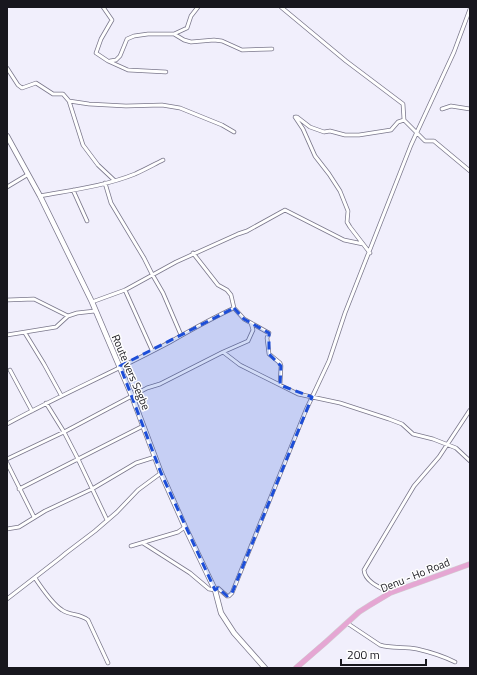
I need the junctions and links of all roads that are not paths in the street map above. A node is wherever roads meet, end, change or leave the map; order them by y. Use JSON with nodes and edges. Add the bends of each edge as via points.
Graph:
{"nodes":[{"id":1,"x":103,"y":7,"type":"edge"},
{"id":2,"x":198,"y":7,"type":"edge"},
{"id":3,"x":281,"y":7,"type":"edge"},
{"id":4,"x":470,"y":9,"type":"edge"},
{"id":5,"x":174,"y":34,"type":"junction"},
{"id":6,"x":272,"y":49,"type":"dead end"},
{"id":7,"x":108,"y":61,"type":"junction"},
{"id":8,"x":7,"y":68,"type":"edge"},
{"id":9,"x":166,"y":72,"type":"dead end"},
{"id":10,"x":69,"y":101,"type":"junction"},
{"id":11,"x":442,"y":109,"type":"dead end"},
{"id":12,"x":470,"y":109,"type":"edge"},
{"id":13,"x":404,"y":120,"type":"junction"},
{"id":14,"x":234,"y":132,"type":"dead end"},
{"id":15,"x":417,"y":133,"type":"junction"},
{"id":16,"x":7,"y":136,"type":"edge"},
{"id":17,"x":163,"y":160,"type":"dead end"},
{"id":18,"x":470,"y":171,"type":"edge"},
{"id":19,"x":27,"y":175,"type":"junction"},
{"id":20,"x":114,"y":180,"type":"junction"},
{"id":21,"x":105,"y":184,"type":"junction"},
{"id":22,"x":7,"y":187,"type":"edge"},
{"id":23,"x":73,"y":190,"type":"junction"},
{"id":24,"x":40,"y":196,"type":"junction"},
{"id":25,"x":88,"y":221,"type":"dead end"},
{"id":26,"x":363,"y":244,"type":"junction"},
{"id":27,"x":193,"y":253,"type":"junction"},
{"id":28,"x":370,"y":253,"type":"junction"},
{"id":29,"x":152,"y":274,"type":"junction"},
{"id":30,"x":126,"y":290,"type":"junction"},
{"id":31,"x":7,"y":300,"type":"edge"},
{"id":32,"x":92,"y":302,"type":"junction"},
{"id":33,"x":234,"y":308,"type":"junction"},
{"id":34,"x":95,"y":311,"type":"junction"},
{"id":35,"x":68,"y":316,"type":"junction"},
{"id":36,"x":251,"y":323,"type":"junction"},
{"id":37,"x":25,"y":333,"type":"junction"},
{"id":38,"x":7,"y":335,"type":"edge"},
{"id":39,"x":181,"y":335,"type":"junction"},
{"id":40,"x":152,"y":350,"type":"junction"},
{"id":41,"x":223,"y":352,"type":"junction"},
{"id":42,"x":120,"y":366,"type":"junction"},
{"id":43,"x":10,"y":370,"type":"dead end"},
{"id":44,"x":280,"y":385,"type":"junction"},
{"id":45,"x":61,"y":395,"type":"junction"},
{"id":46,"x":132,"y":396,"type":"junction"},
{"id":47,"x":312,"y":397,"type":"junction"},
{"id":48,"x":46,"y":403,"type":"junction"},
{"id":49,"x":32,"y":410,"type":"junction"},
{"id":50,"x":470,"y":410,"type":"edge"},
{"id":51,"x":7,"y":424,"type":"edge"},
{"id":52,"x":143,"y":426,"type":"junction"},
{"id":53,"x":64,"y":432,"type":"junction"},
{"id":54,"x":447,"y":446,"type":"junction"},
{"id":55,"x":155,"y":457,"type":"junction"},
{"id":56,"x":7,"y":459,"type":"edge"},
{"id":57,"x":78,"y":459,"type":"junction"},
{"id":58,"x":470,"y":461,"type":"edge"},
{"id":59,"x":7,"y":463,"type":"edge"},
{"id":60,"x":161,"y":473,"type":"junction"},
{"id":61,"x":19,"y":489,"type":"junction"},
{"id":62,"x":92,"y":489,"type":"junction"},
{"id":63,"x":34,"y":517,"type":"junction"},
{"id":64,"x":107,"y":520,"type":"junction"},
{"id":65,"x":184,"y":527,"type":"junction"},
{"id":66,"x":7,"y":529,"type":"edge"},
{"id":67,"x":143,"y":543,"type":"junction"},
{"id":68,"x":132,"y":546,"type":"dead end"},
{"id":69,"x":470,"y":564,"type":"edge"},
{"id":70,"x":35,"y":578,"type":"junction"},
{"id":71,"x":215,"y":590,"type":"junction"},
{"id":72,"x":390,"y":593,"type":"junction"},
{"id":73,"x":7,"y":600,"type":"edge"},
{"id":74,"x":347,"y":623,"type":"junction"},
{"id":75,"x":455,"y":662,"type":"dead end"},
{"id":76,"x":108,"y":663,"type":"dead end"},
{"id":77,"x":265,"y":668,"type":"edge"},
{"id":78,"x":296,"y":668,"type":"edge"}],
"edges":[{"from":1,"to":7,"type":"street","via":[[112,20],[96,53]]},
{"from":2,"to":5,"type":"street","via":[[191,16],[187,28]]},
{"from":3,"to":13,"type":"street","via":[[403,104]]},
{"from":4,"to":15,"type":"street","via":[[454,52]]},
{"from":5,"to":6,"type":"street","via":[[191,42],[222,41],[242,50]]},
{"from":5,"to":7,"type":"street","via":[[134,36],[127,39],[116,60]]},
{"from":7,"to":9,"type":"street","via":[[128,70]]},
{"from":8,"to":10,"type":"street","via":[[22,88],[36,83],[53,94],[63,94]]},
{"from":10,"to":14,"type":"street","via":[[180,108]]},
{"from":10,"to":20,"type":"street","via":[[83,145],[98,165]]},
{"from":11,"to":12,"type":"street","via":[[451,106]]},
{"from":13,"to":15,"type":"street"},
{"from":13,"to":26,"type":"street","via":[[398,122],[391,130],[345,136],[310,127],[295,117],[303,128],[315,156],[340,192],[348,211],[347,222]]},
{"from":15,"to":18,"type":"street","via":[[425,141],[434,142]]},
{"from":15,"to":28,"type":"street"},
{"from":16,"to":19,"type":"main road","name":"Route vers Segbe"},
{"from":17,"to":20,"type":"street","via":[[137,173]]},
{"from":19,"to":22,"type":"street"},
{"from":19,"to":24,"type":"main road","name":"Route vers Segbe"},
{"from":20,"to":21,"type":"street"},
{"from":21,"to":23,"type":"street"},
{"from":21,"to":29,"type":"street","via":[[111,203]]},
{"from":23,"to":24,"type":"street"},
{"from":23,"to":25,"type":"street"},
{"from":24,"to":32,"type":"main road","name":"Route vers Segbe"},
{"from":26,"to":27,"type":"street","via":[[344,240],[285,210],[247,231]]},
{"from":26,"to":28,"type":"street"},
{"from":27,"to":29,"type":"street"},
{"from":27,"to":33,"type":"street","via":[[218,285],[231,295]]},
{"from":28,"to":47,"type":"street","via":[[345,313],[329,361]]},
{"from":29,"to":30,"type":"street"},
{"from":29,"to":39,"type":"street"},
{"from":30,"to":32,"type":"street"},
{"from":30,"to":40,"type":"street"},
{"from":31,"to":35,"type":"street","via":[[34,299]]},
{"from":32,"to":34,"type":"main road","name":"Route vers Segbe"},
{"from":33,"to":36,"type":"street"},
{"from":33,"to":39,"type":"street"},
{"from":34,"to":35,"type":"street"},
{"from":34,"to":42,"type":"main road","name":"Route vers Segbe"},
{"from":35,"to":37,"type":"street","via":[[56,327]]},
{"from":36,"to":41,"type":"street","via":[[253,330],[248,341]]},
{"from":36,"to":44,"type":"street","via":[[269,333],[269,354],[281,366]]},
{"from":37,"to":38,"type":"street"},
{"from":37,"to":45,"type":"street"},
{"from":39,"to":40,"type":"street"},
{"from":40,"to":42,"type":"street"},
{"from":41,"to":44,"type":"street","via":[[240,365]]},
{"from":41,"to":46,"type":"street"},
{"from":42,"to":45,"type":"street"},
{"from":42,"to":46,"type":"main road","name":"Route vers Segbe"},
{"from":43,"to":49,"type":"street"},
{"from":44,"to":47,"type":"street","via":[[298,394]]},
{"from":45,"to":48,"type":"street"},
{"from":46,"to":52,"type":"main road","name":"Route vers Segbe"},
{"from":46,"to":53,"type":"street"},
{"from":47,"to":54,"type":"street","via":[[389,419],[402,424],[413,434]]},
{"from":47,"to":71,"type":"street","via":[[232,593],[226,596],[218,588]]},
{"from":48,"to":49,"type":"street"},
{"from":48,"to":53,"type":"street"},
{"from":49,"to":51,"type":"street"},
{"from":50,"to":54,"type":"street"},
{"from":52,"to":55,"type":"main road","name":"Route vers Segbe"},
{"from":52,"to":57,"type":"street"},
{"from":53,"to":56,"type":"street"},
{"from":53,"to":57,"type":"street"},
{"from":54,"to":58,"type":"street","via":[[456,448]]},
{"from":54,"to":72,"type":"street","via":[[414,486],[364,570],[364,575],[368,579]]},
{"from":55,"to":60,"type":"main road","name":"Route vers Segbe"},
{"from":55,"to":62,"type":"street","via":[[136,463]]},
{"from":57,"to":61,"type":"street"},
{"from":57,"to":62,"type":"street"},
{"from":59,"to":61,"type":"street"},
{"from":60,"to":64,"type":"street","via":[[138,490]]},
{"from":60,"to":65,"type":"main road","name":"Route vers Segbe"},
{"from":61,"to":63,"type":"street"},
{"from":62,"to":63,"type":"street"},
{"from":62,"to":64,"type":"street"},
{"from":63,"to":66,"type":"street","via":[[19,527]]},
{"from":64,"to":70,"type":"street"},
{"from":65,"to":67,"type":"street","via":[[178,532]]},
{"from":65,"to":71,"type":"main road","name":"Route vers Segbe"},
{"from":67,"to":68,"type":"street"},
{"from":67,"to":71,"type":"street","via":[[190,573],[209,589]]},
{"from":69,"to":72,"type":"main road","name":"Denu - Ho Road"},
{"from":70,"to":73,"type":"street"},
{"from":70,"to":76,"type":"street","via":[[60,609],[67,613],[82,615],[88,620]]},
{"from":71,"to":77,"type":"main road","name":"Route vers Segbe","via":[[221,613],[226,621]]},
{"from":72,"to":74,"type":"main road","name":"Denu - Ho Road","via":[[359,612]]},
{"from":74,"to":75,"type":"street","via":[[385,647],[416,649]]},
{"from":74,"to":78,"type":"main road","name":"Denu - Ho Road"}]}
